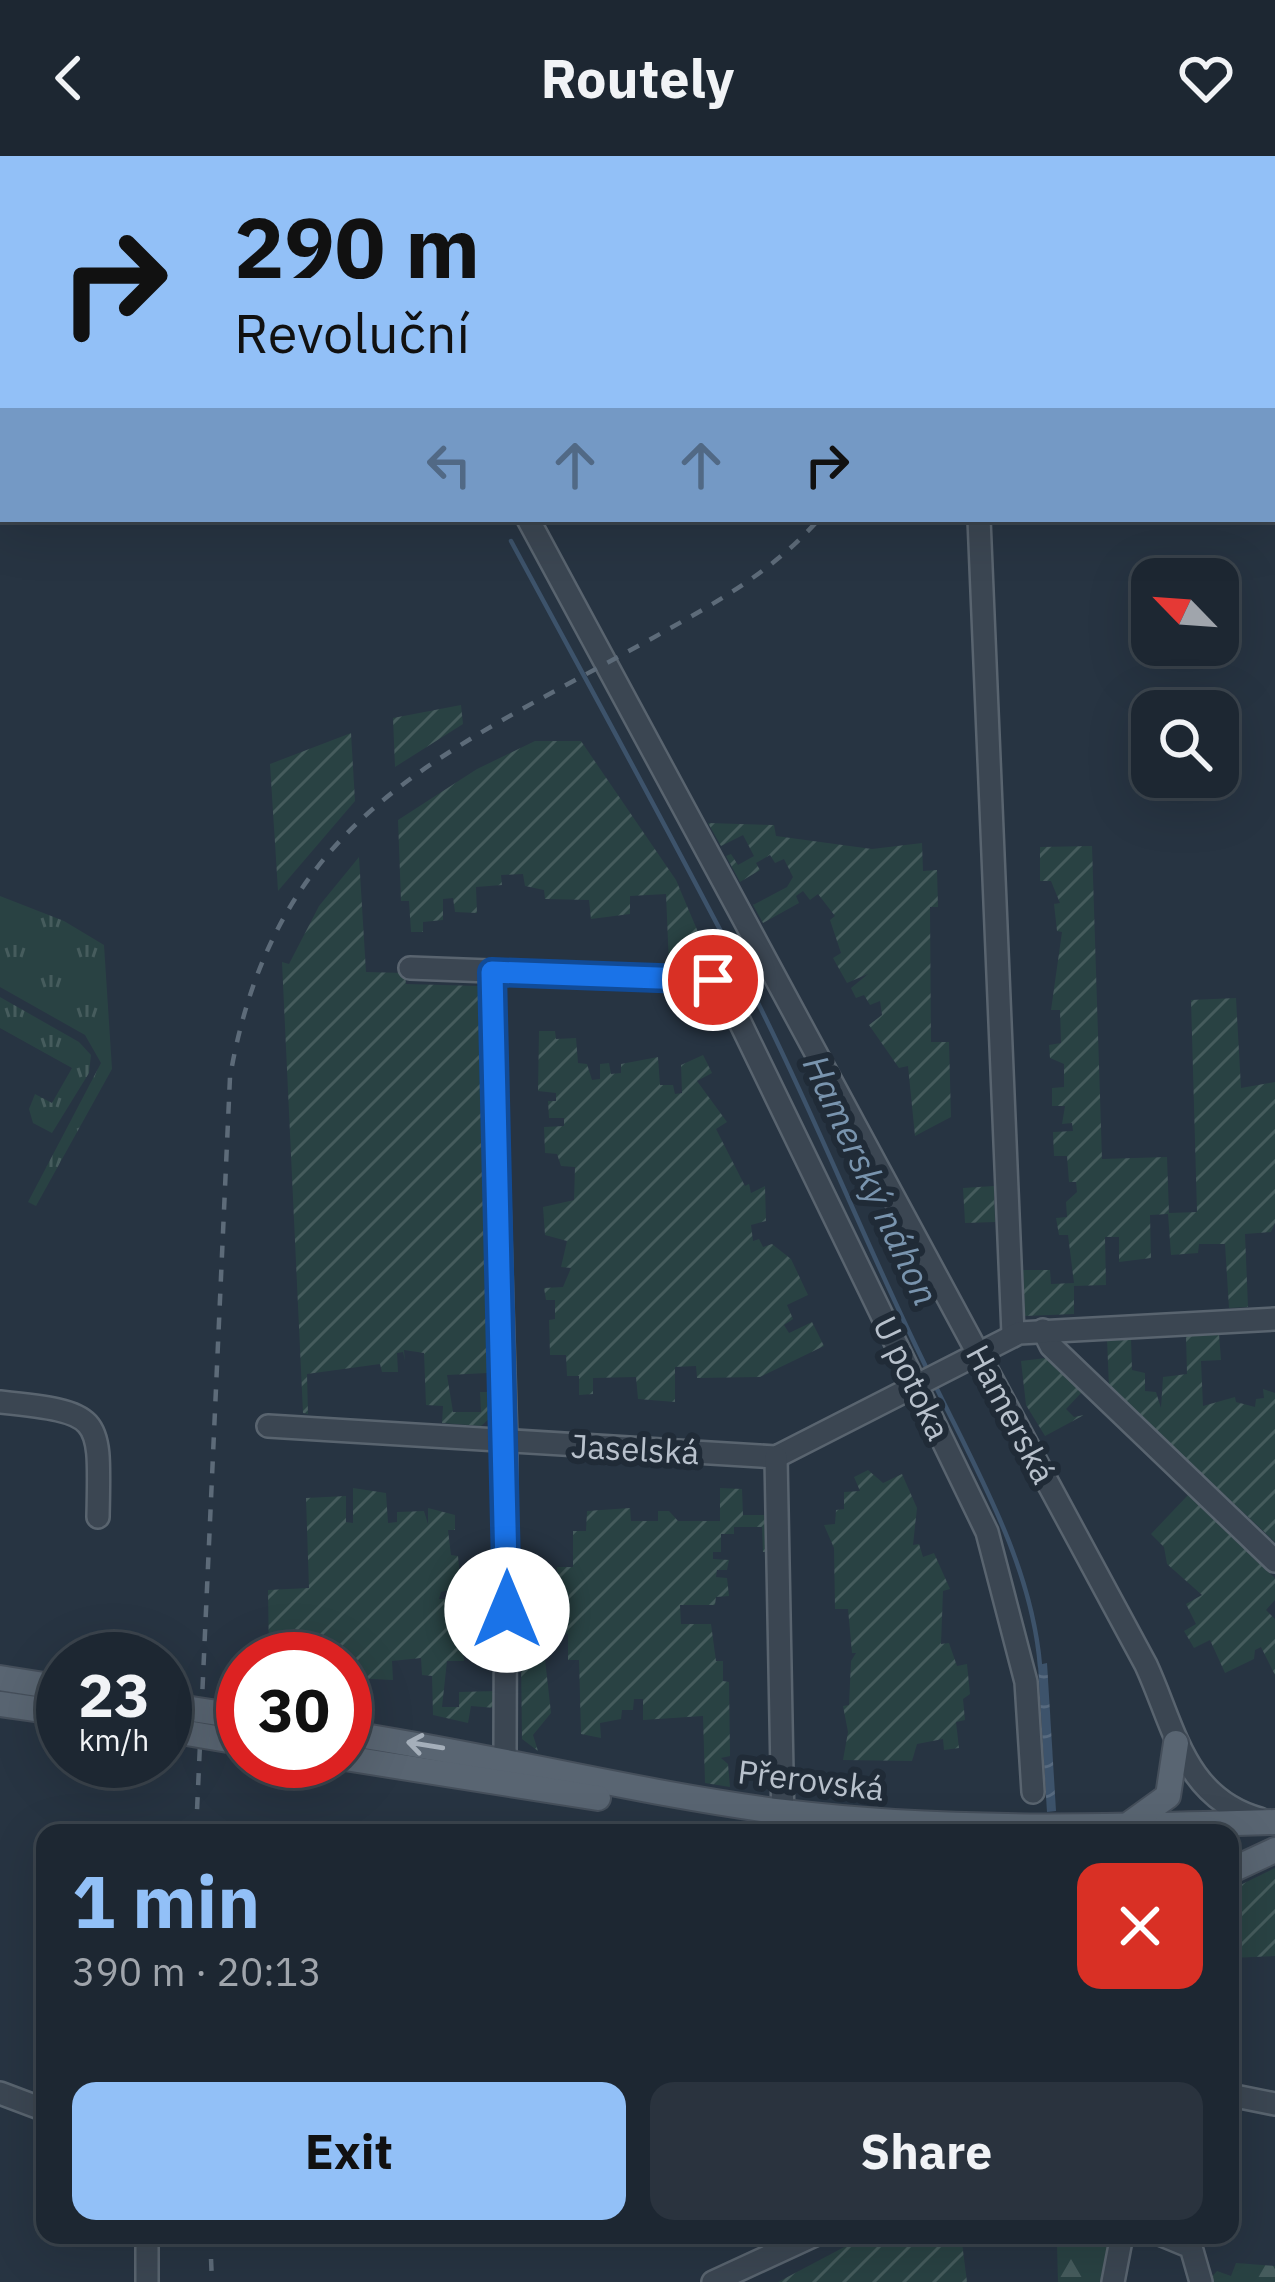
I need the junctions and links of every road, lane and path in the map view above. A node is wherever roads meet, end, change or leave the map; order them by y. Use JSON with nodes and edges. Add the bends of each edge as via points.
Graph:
{"nodes":[{"id":1,"x":530,"y":522,"type":"edge"},
{"id":2,"x":979,"y":522,"type":"edge"},
{"id":3,"x":410,"y":968,"type":"dead end"},
{"id":4,"x":492,"y":972,"type":"junction"},
{"id":5,"x":1275,"y":1319,"type":"edge"},
{"id":6,"x":1042,"y":1330,"type":"junction"},
{"id":7,"x":1013,"y":1334,"type":"junction"},
{"id":8,"x":979,"y":1354,"type":"junction"},
{"id":9,"x":926,"y":1381,"type":"junction"},
{"id":10,"x":0,"y":1402,"type":"edge"},
{"id":11,"x":268,"y":1426,"type":"dead end"},
{"id":12,"x":506,"y":1442,"type":"junction"},
{"id":13,"x":776,"y":1457,"type":"junction"},
{"id":14,"x":98,"y":1517,"type":"dead end"},
{"id":15,"x":1275,"y":1562,"type":"edge"},
{"id":16,"x":0,"y":1678,"type":"edge"},
{"id":17,"x":36,"y":1684,"type":"edge"},
{"id":18,"x":0,"y":1703,"type":"edge"},
{"id":19,"x":36,"y":1709,"type":"edge"},
{"id":20,"x":372,"y":1738,"type":"edge"},
{"id":21,"x":1176,"y":1744,"type":"junction"},
{"id":22,"x":505,"y":1760,"type":"junction"},
{"id":23,"x":372,"y":1762,"type":"edge"},
{"id":24,"x":1033,"y":1792,"type":"dead end"},
{"id":25,"x":783,"y":1818,"type":"junction"},
{"id":26,"x":808,"y":1824,"type":"edge"},
{"id":27,"x":890,"y":1824,"type":"edge"},
{"id":28,"x":1118,"y":1824,"type":"edge"},
{"id":29,"x":1188,"y":1824,"type":"edge"},
{"id":30,"x":1239,"y":1832,"type":"edge"},
{"id":31,"x":1274,"y":1835,"type":"edge"},
{"id":32,"x":1239,"y":1845,"type":"edge"},
{"id":33,"x":1239,"y":1863,"type":"edge"},
{"id":34,"x":0,"y":2093,"type":"edge"},
{"id":35,"x":1239,"y":2098,"type":"edge"},
{"id":36,"x":1275,"y":2104,"type":"edge"},
{"id":37,"x":36,"y":2107,"type":"edge"},
{"id":38,"x":147,"y":2244,"type":"edge"},
{"id":39,"x":774,"y":2244,"type":"edge"},
{"id":40,"x":1120,"y":2244,"type":"edge"},
{"id":41,"x":1187,"y":2244,"type":"edge"},
{"id":42,"x":147,"y":2282,"type":"edge"},
{"id":43,"x":713,"y":2282,"type":"edge"},
{"id":44,"x":1113,"y":2282,"type":"edge"},
{"id":45,"x":1201,"y":2282,"type":"edge"}],
"edges":[{"from":1,"to":8,"type":"street","name":"Hamerská"},
{"from":2,"to":7,"type":"street"},
{"from":3,"to":4,"type":"street"},
{"from":4,"to":9,"type":"street","name":"U potoka","via":[[722,985]]},
{"from":4,"to":12,"type":"street"},
{"from":5,"to":6,"type":"street"},
{"from":6,"to":7,"type":"street"},
{"from":6,"to":15,"type":"street"},
{"from":7,"to":8,"type":"street"},
{"from":8,"to":9,"type":"street"},
{"from":8,"to":21,"type":"street","name":"Hamerská","via":[[1146,1665]]},
{"from":9,"to":13,"type":"street"},
{"from":9,"to":24,"type":"street","name":"U potoka","via":[[1004,1586],[1026,1682]]},
{"from":10,"to":14,"type":"street","via":[[67,1411],[93,1427]]},
{"from":11,"to":12,"type":"street","name":"Jaselská"},
{"from":12,"to":13,"type":"street","name":"Jaselská"},
{"from":12,"to":22,"type":"street"},
{"from":13,"to":25,"type":"street"},
{"from":16,"to":17,"type":"main road"},
{"from":18,"to":19,"type":"main road"},
{"from":22,"to":20,"type":"main road","name":"Přerovská","one_way":true},
{"from":21,"to":28,"type":"main road","via":[[1164,1801]]},
{"from":21,"to":29,"type":"main road"},
{"from":21,"to":31,"type":"street","name":"Hamerská","via":[[1211,1796]]},
{"from":22,"to":25,"type":"main road","name":"Přerovská"},
{"from":23,"to":25,"type":"main road","name":"Přerovská"},
{"from":25,"to":26,"type":"main road","name":"Přerovská"},
{"from":25,"to":27,"type":"main road","name":"Přerovská"},
{"from":30,"to":31,"type":"main road","name":"Přerovská"},
{"from":31,"to":32,"type":"main road"},
{"from":31,"to":33,"type":"main road"},
{"from":34,"to":37,"type":"street"},
{"from":35,"to":36,"type":"street"},
{"from":38,"to":42,"type":"street"},
{"from":39,"to":43,"type":"street"},
{"from":40,"to":44,"type":"street"},
{"from":41,"to":45,"type":"street"}]}
